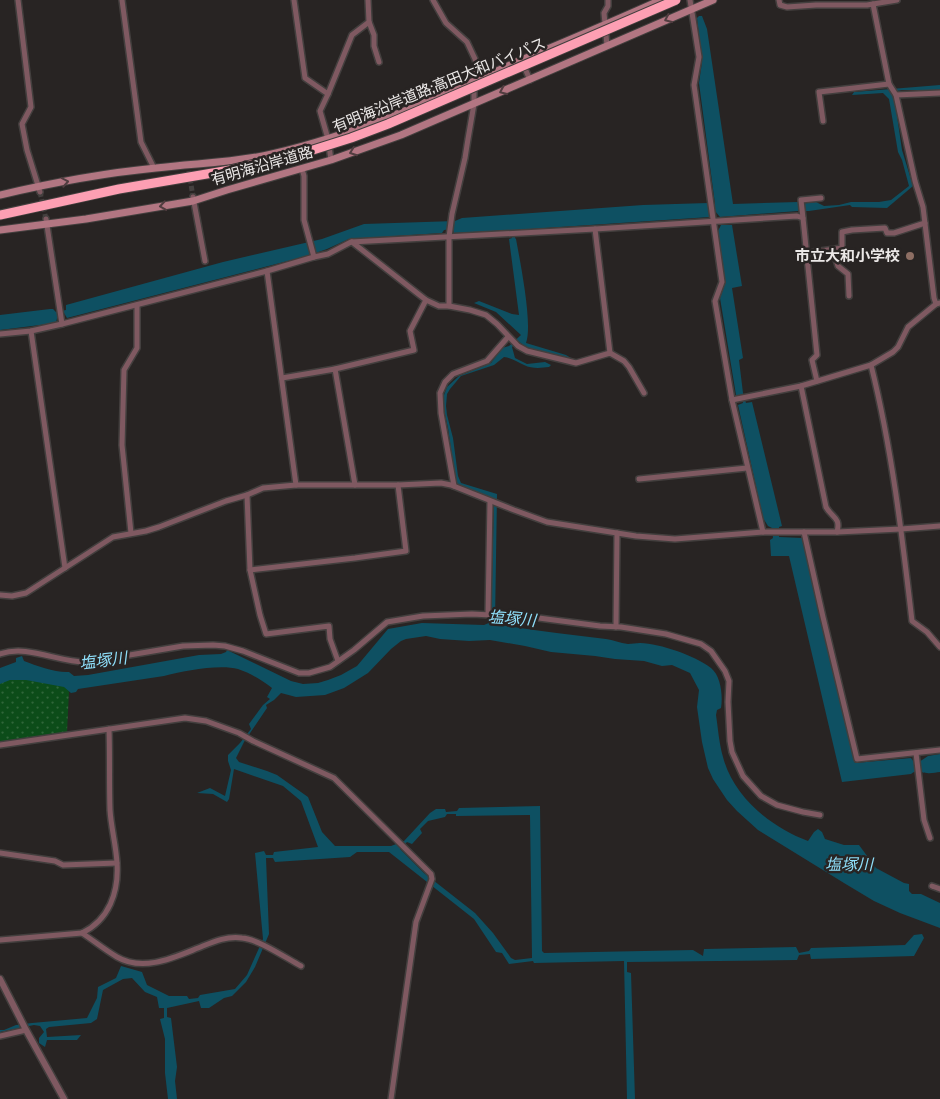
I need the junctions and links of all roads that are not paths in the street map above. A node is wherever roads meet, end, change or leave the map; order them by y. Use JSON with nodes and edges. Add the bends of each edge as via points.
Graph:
{"nodes":[{"id":1,"x":18,"y":0,"type":"edge"},
{"id":2,"x":122,"y":0,"type":"edge"},
{"id":3,"x":294,"y":0,"type":"edge"},
{"id":4,"x":368,"y":0,"type":"edge"},
{"id":5,"x":433,"y":0,"type":"edge"},
{"id":6,"x":608,"y":0,"type":"edge"},
{"id":7,"x":662,"y":0,"type":"edge"},
{"id":8,"x":676,"y":0,"type":"edge"},
{"id":9,"x":690,"y":0,"type":"edge"},
{"id":10,"x":713,"y":0,"type":"edge"},
{"id":11,"x":779,"y":0,"type":"edge"},
{"id":12,"x":897,"y":0,"type":"edge"},
{"id":13,"x":873,"y":4,"type":"junction"},
{"id":14,"x":692,"y":9,"type":"junction"},
{"id":15,"x":369,"y":22,"type":"junction"},
{"id":16,"x":606,"y":24,"type":"junction"},
{"id":17,"x":607,"y":46,"type":"junction"},
{"id":18,"x":521,"y":61,"type":"junction"},
{"id":19,"x":379,"y":62,"type":"dead end"},
{"id":20,"x":530,"y":80,"type":"junction"},
{"id":21,"x":474,"y":82,"type":"junction"},
{"id":22,"x":888,"y":84,"type":"junction"},
{"id":23,"x":940,"y":93,"type":"edge"},
{"id":24,"x":328,"y":94,"type":"junction"},
{"id":25,"x":896,"y":95,"type":"junction"},
{"id":26,"x":474,"y":104,"type":"junction"},
{"id":27,"x":823,"y":121,"type":"dead end"},
{"id":28,"x":328,"y":139,"type":"junction"},
{"id":29,"x":331,"y":160,"type":"junction"},
{"id":30,"x":154,"y":168,"type":"junction"},
{"id":31,"x":302,"y":169,"type":"junction"},
{"id":32,"x":40,"y":189,"type":"junction"},
{"id":33,"x":0,"y":195,"type":"edge"},
{"id":34,"x":821,"y":198,"type":"dead end"},
{"id":35,"x":193,"y":199,"type":"junction"},
{"id":36,"x":0,"y":215,"type":"edge"},
{"id":37,"x":802,"y":218,"type":"junction"},
{"id":38,"x":47,"y":222,"type":"junction"},
{"id":39,"x":714,"y":222,"type":"junction"},
{"id":40,"x":925,"y":223,"type":"junction"},
{"id":41,"x":595,"y":229,"type":"junction"},
{"id":42,"x":0,"y":230,"type":"edge"},
{"id":43,"x":449,"y":237,"type":"junction"},
{"id":44,"x":351,"y":242,"type":"junction"},
{"id":45,"x":833,"y":250,"type":"junction"},
{"id":46,"x":806,"y":253,"type":"junction"},
{"id":47,"x":314,"y":257,"type":"junction"},
{"id":48,"x":205,"y":261,"type":"dead end"},
{"id":49,"x":267,"y":270,"type":"junction"},
{"id":50,"x":849,"y":296,"type":"dead end"},
{"id":51,"x":426,"y":300,"type":"junction"},
{"id":52,"x":936,"y":302,"type":"edge"},
{"id":53,"x":137,"y":305,"type":"junction"},
{"id":54,"x":449,"y":306,"type":"junction"},
{"id":55,"x":62,"y":324,"type":"junction"},
{"id":56,"x":31,"y":331,"type":"junction"},
{"id":57,"x":0,"y":334,"type":"edge"},
{"id":58,"x":508,"y":337,"type":"junction"},
{"id":59,"x":610,"y":353,"type":"junction"},
{"id":60,"x":871,"y":365,"type":"junction"},
{"id":61,"x":335,"y":369,"type":"junction"},
{"id":62,"x":282,"y":378,"type":"junction"},
{"id":63,"x":817,"y":381,"type":"junction"},
{"id":64,"x":801,"y":386,"type":"junction"},
{"id":65,"x":644,"y":393,"type":"dead end"},
{"id":66,"x":735,"y":400,"type":"junction"},
{"id":67,"x":748,"y":468,"type":"junction"},
{"id":68,"x":639,"y":479,"type":"dead end"},
{"id":69,"x":296,"y":485,"type":"junction"},
{"id":70,"x":355,"y":485,"type":"junction"},
{"id":71,"x":398,"y":485,"type":"junction"},
{"id":72,"x":454,"y":486,"type":"junction"},
{"id":73,"x":247,"y":495,"type":"junction"},
{"id":74,"x":490,"y":501,"type":"junction"},
{"id":75,"x":940,"y":526,"type":"edge"},
{"id":76,"x":901,"y":529,"type":"junction"},
{"id":77,"x":766,"y":532,"type":"junction"},
{"id":78,"x":804,"y":532,"type":"junction"},
{"id":79,"x":837,"y":532,"type":"junction"},
{"id":80,"x":132,"y":533,"type":"junction"},
{"id":81,"x":617,"y":533,"type":"junction"},
{"id":82,"x":65,"y":568,"type":"junction"},
{"id":83,"x":250,"y":570,"type":"junction"},
{"id":84,"x":0,"y":595,"type":"edge"},
{"id":85,"x":488,"y":614,"type":"junction"},
{"id":86,"x":616,"y":627,"type":"junction"},
{"id":87,"x":940,"y":647,"type":"edge"},
{"id":88,"x":0,"y":654,"type":"edge"},
{"id":89,"x":338,"y":660,"type":"junction"},
{"id":90,"x":109,"y":730,"type":"junction"},
{"id":91,"x":0,"y":745,"type":"edge"},
{"id":92,"x":940,"y":750,"type":"edge"},
{"id":93,"x":916,"y":756,"type":"junction"},
{"id":94,"x":820,"y":815,"type":"dead end"},
{"id":95,"x":930,"y":838,"type":"dead end"},
{"id":96,"x":0,"y":853,"type":"edge"},
{"id":97,"x":117,"y":864,"type":"junction"},
{"id":98,"x":932,"y":886,"type":"dead end"},
{"id":99,"x":940,"y":889,"type":"edge"},
{"id":100,"x":82,"y":933,"type":"junction"},
{"id":101,"x":0,"y":940,"type":"edge"},
{"id":102,"x":301,"y":966,"type":"dead end"},
{"id":103,"x":0,"y":978,"type":"edge"},
{"id":104,"x":26,"y":1030,"type":"junction"},
{"id":105,"x":0,"y":1036,"type":"edge"},
{"id":106,"x":64,"y":1099,"type":"edge"},
{"id":107,"x":391,"y":1099,"type":"edge"}],
"edges":[{"from":1,"to":32,"type":"street","via":[[31,107],[22,124]]},
{"from":2,"to":30,"type":"street","via":[[142,142]]},
{"from":3,"to":24,"type":"street","via":[[305,78]]},
{"from":4,"to":15,"type":"street"},
{"from":5,"to":21,"type":"street","via":[[446,23],[467,42],[471,50],[477,68]]},
{"from":6,"to":16,"type":"street","via":[[604,13]]},
{"from":7,"to":16,"type":"main road","name":"有明海沿岸道路"},
{"from":8,"to":36,"type":"highway","name":"有明海沿岸道路;高田大和バイパス","bridge":true,"via":[[431,107],[351,138],[230,170],[119,189]]},
{"from":9,"to":14,"type":"street"},
{"from":10,"to":14,"type":"main road","name":"有明海沿岸道路"},
{"from":11,"to":13,"type":"street","via":[[780,6],[787,7]]},
{"from":12,"to":13,"type":"street"},
{"from":13,"to":22,"type":"street"},
{"from":14,"to":17,"type":"main road","name":"有明海沿岸道路","one_way":true},
{"from":14,"to":39,"type":"street","via":[[699,57],[694,85]]},
{"from":15,"to":19,"type":"street"},
{"from":15,"to":24,"type":"street","via":[[352,35]]},
{"from":16,"to":17,"type":"street"},
{"from":16,"to":18,"type":"main road","name":"有明海沿岸道路"},
{"from":17,"to":20,"type":"main road","name":"有明海沿岸道路"},
{"from":18,"to":20,"type":"street"},
{"from":18,"to":21,"type":"main road","name":"有明海沿岸道路"},
{"from":20,"to":26,"type":"main road","name":"有明海沿岸道路","one_way":true},
{"from":21,"to":26,"type":"street"},
{"from":21,"to":28,"type":"main road","name":"有明海沿岸道路","via":[[395,116]]},
{"from":22,"to":25,"type":"street"},
{"from":22,"to":27,"type":"street","via":[[819,92]]},
{"from":23,"to":25,"type":"street"},
{"from":24,"to":28,"type":"street","via":[[320,111]]},
{"from":25,"to":40,"type":"street"},
{"from":26,"to":29,"type":"main road","name":"有明海沿岸道路","one_way":true},
{"from":26,"to":43,"type":"street"},
{"from":28,"to":29,"type":"street"},
{"from":28,"to":30,"type":"main road","name":"有明海沿岸道路","via":[[254,158],[189,168]]},
{"from":29,"to":31,"type":"main road","name":"有明海沿岸道路"},
{"from":32,"to":30,"type":"main road","name":"有明海沿岸道路","one_way":true},
{"from":31,"to":35,"type":"main road","name":"有明海沿岸道路"},
{"from":31,"to":47,"type":"street","via":[[304,220]]},
{"from":32,"to":33,"type":"main road","name":"有明海沿岸道路"},
{"from":34,"to":37,"type":"street","via":[[801,200]]},
{"from":35,"to":38,"type":"main road","name":"有明海沿岸道路","one_way":true,"via":[[86,219]]},
{"from":35,"to":48,"type":"street"},
{"from":37,"to":39,"type":"street"},
{"from":37,"to":46,"type":"street"},
{"from":38,"to":42,"type":"main road","name":"有明海沿岸道路"},
{"from":38,"to":55,"type":"street"},
{"from":39,"to":41,"type":"street"},
{"from":39,"to":66,"type":"street","via":[[722,282],[714,301]]},
{"from":40,"to":45,"type":"street","via":[[894,233],[887,233],[885,228],[842,232],[842,248]]},
{"from":40,"to":52,"type":"street"},
{"from":41,"to":43,"type":"street"},
{"from":41,"to":59,"type":"street"},
{"from":43,"to":44,"type":"street"},
{"from":43,"to":54,"type":"street"},
{"from":44,"to":47,"type":"street"},
{"from":44,"to":51,"type":"street"},
{"from":45,"to":46,"type":"street"},
{"from":45,"to":50,"type":"street","via":[[838,266],[848,274]]},
{"from":46,"to":63,"type":"street","via":[[818,355],[812,360]]},
{"from":47,"to":49,"type":"street"},
{"from":49,"to":53,"type":"street"},
{"from":49,"to":62,"type":"street"},
{"from":51,"to":54,"type":"street","via":[[439,306]]},
{"from":51,"to":61,"type":"street","via":[[410,331],[414,350]]},
{"from":52,"to":60,"type":"street","via":[[908,327],[893,352]]},
{"from":53,"to":55,"type":"street"},
{"from":53,"to":80,"type":"street","via":[[137,348],[124,370],[122,417],[122,454]]},
{"from":54,"to":58,"type":"street","via":[[486,315]]},
{"from":55,"to":56,"type":"street"},
{"from":56,"to":57,"type":"street"},
{"from":56,"to":82,"type":"street"},
{"from":58,"to":59,"type":"street","via":[[527,351],[576,363]]},
{"from":58,"to":72,"type":"street","via":[[487,361],[453,374],[440,393]]},
{"from":59,"to":65,"type":"street","via":[[629,367]]},
{"from":60,"to":63,"type":"street"},
{"from":60,"to":76,"type":"street","via":[[881,405]]},
{"from":61,"to":62,"type":"street"},
{"from":61,"to":70,"type":"street"},
{"from":62,"to":69,"type":"street"},
{"from":63,"to":64,"type":"street"},
{"from":64,"to":66,"type":"street"},
{"from":64,"to":79,"type":"street","via":[[826,507],[839,524]]},
{"from":66,"to":67,"type":"street"},
{"from":67,"to":68,"type":"street"},
{"from":67,"to":77,"type":"street"},
{"from":69,"to":70,"type":"street"},
{"from":69,"to":73,"type":"street","via":[[263,488]]},
{"from":70,"to":71,"type":"street"},
{"from":71,"to":72,"type":"street","via":[[441,483]]},
{"from":71,"to":83,"type":"street","via":[[406,551]]},
{"from":72,"to":74,"type":"street"},
{"from":73,"to":80,"type":"street","via":[[159,527]]},
{"from":73,"to":83,"type":"street"},
{"from":74,"to":81,"type":"street","via":[[547,522]]},
{"from":74,"to":85,"type":"street"},
{"from":75,"to":76,"type":"street"},
{"from":76,"to":79,"type":"street"},
{"from":76,"to":87,"type":"street","via":[[912,621],[928,632]]},
{"from":77,"to":78,"type":"street"},
{"from":77,"to":81,"type":"street","via":[[675,539]]},
{"from":78,"to":79,"type":"street"},
{"from":78,"to":93,"type":"street","via":[[857,759]]},
{"from":80,"to":82,"type":"street","via":[[113,537]]},
{"from":81,"to":86,"type":"street"},
{"from":82,"to":84,"type":"street","via":[[26,593]]},
{"from":83,"to":89,"type":"street","via":[[266,634],[329,626]]},
{"from":85,"to":86,"type":"street"},
{"from":85,"to":89,"type":"street","via":[[423,616],[387,622]]},
{"from":86,"to":94,"type":"street","via":[[666,634],[701,644],[711,651],[729,681],[730,741],[742,776],[761,796],[777,805]]},
{"from":88,"to":89,"type":"street","via":[[14,650],[88,662],[184,646],[225,646],[299,673],[319,671]]},
{"from":90,"to":91,"type":"street"},
{"from":90,"to":97,"type":"street","via":[[110,812]]},
{"from":90,"to":107,"type":"street","via":[[185,718],[206,721],[240,733],[334,778],[429,871],[432,879],[416,922]]},
{"from":92,"to":93,"type":"street"},
{"from":93,"to":95,"type":"street","via":[[924,820]]},
{"from":96,"to":97,"type":"street","via":[[63,865]]},
{"from":97,"to":100,"type":"street","via":[[109,909],[94,927]]},
{"from":98,"to":99,"type":"street"},
{"from":100,"to":101,"type":"street"},
{"from":100,"to":102,"type":"street","via":[[117,958],[134,963],[163,962],[220,939],[241,937]]},
{"from":103,"to":104,"type":"street"},
{"from":104,"to":105,"type":"street"},
{"from":104,"to":106,"type":"street"}]}
